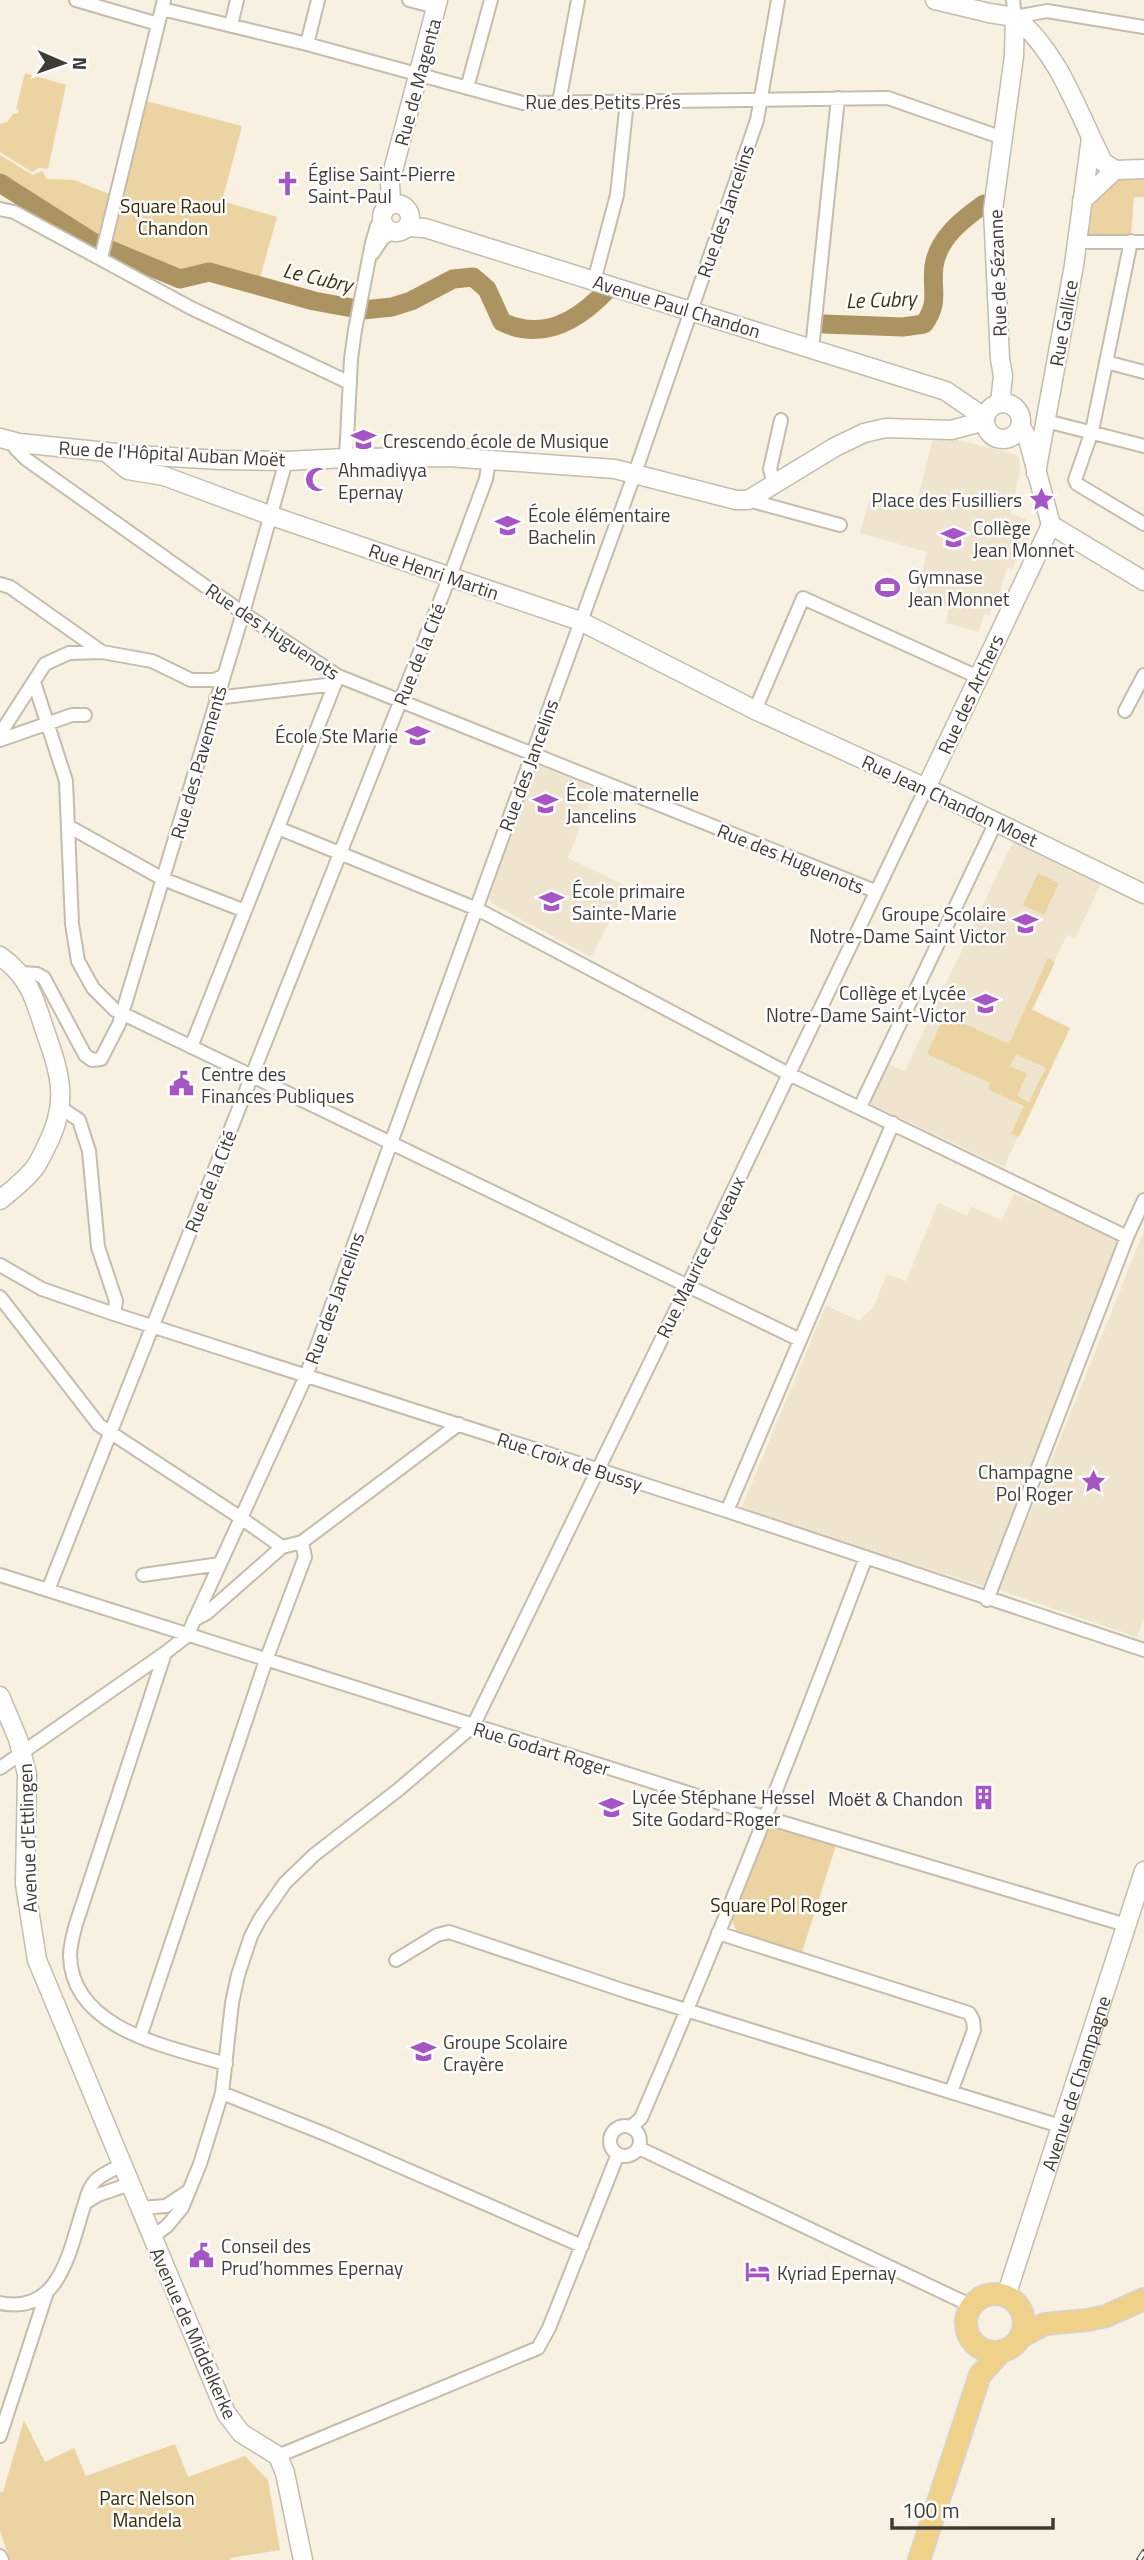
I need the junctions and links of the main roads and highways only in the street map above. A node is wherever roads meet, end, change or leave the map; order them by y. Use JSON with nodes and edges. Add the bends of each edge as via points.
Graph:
{"nodes":[{"id":1,"x":935,"y":0,"type":"edge"},
{"id":2,"x":437,"y":4,"type":"edge"},
{"id":3,"x":1014,"y":8,"type":"edge"},
{"id":4,"x":1091,"y":138,"type":"junction"},
{"id":5,"x":1144,"y":169,"type":"edge"},
{"id":6,"x":1115,"y":170,"type":"junction"},
{"id":7,"x":1082,"y":201,"type":"junction"},
{"id":8,"x":391,"y":205,"type":"junction"},
{"id":9,"x":394,"y":227,"type":"junction"},
{"id":10,"x":1000,"y":403,"type":"junction"},
{"id":11,"x":985,"y":419,"type":"junction"},
{"id":12,"x":1045,"y":421,"type":"junction"},
{"id":13,"x":1017,"y":430,"type":"junction"},
{"id":14,"x":0,"y":438,"type":"edge"},
{"id":15,"x":106,"y":452,"type":"junction"},
{"id":16,"x":1036,"y":474,"type":"junction"},
{"id":17,"x":1051,"y":525,"type":"junction"},
{"id":18,"x":1144,"y":581,"type":"edge"},
{"id":19,"x":755,"y":709,"type":"joint"},
{"id":20,"x":926,"y":788,"type":"junction"},
{"id":21,"x":1144,"y":894,"type":"edge"},
{"id":22,"x":0,"y":956,"type":"edge"},
{"id":23,"x":0,"y":1200,"type":"edge"},
{"id":24,"x":0,"y":1696,"type":"edge"},
{"id":25,"x":1143,"y":1877,"type":"edge"},
{"id":26,"x":122,"y":2165,"type":"joint"},
{"id":27,"x":1144,"y":2300,"type":"edge"},
{"id":28,"x":1014,"y":2303,"type":"junction"},
{"id":29,"x":1045,"y":2324,"type":"junction"},
{"id":30,"x":1020,"y":2337,"type":"junction"},
{"id":31,"x":974,"y":2343,"type":"junction"},
{"id":32,"x":1002,"y":2351,"type":"junction"},
{"id":33,"x":980,"y":2375,"type":"junction"},
{"id":34,"x":303,"y":2560,"type":"edge"},
{"id":35,"x":919,"y":2560,"type":"edge"}],
"edges":[{"from":1,"to":3,"type":"main road"},
{"from":2,"to":8,"type":"main road","name":"Rue de Magenta","via":[[390,182]]},
{"from":3,"to":4,"type":"main road","via":[[1053,59]]},
{"from":3,"to":10,"type":"main road","name":"Rue de Sézanne","via":[[1014,56],[993,210],[1003,376]]},
{"from":4,"to":6,"type":"main road","via":[[1102,162]]},
{"from":4,"to":7,"type":"main road","name":"Rue Gallice"},
{"from":5,"to":6,"type":"main road"},
{"from":6,"to":7,"type":"main road"},
{"from":7,"to":12,"type":"main road","name":"Rue Gallice"},
{"from":8,"to":9,"type":"main road","via":[[384,209]]},
{"from":8,"to":9,"type":"main road","via":[[406,209],[410,218]]},
{"from":9,"to":11,"type":"main road","name":"Avenue Paul Chandon","via":[[425,228],[946,391]]},
{"from":10,"to":11,"type":"main road","via":[[989,409]]},
{"from":10,"to":13,"type":"main road","via":[[1015,407],[1020,414]]},
{"from":11,"to":13,"type":"main road","via":[[990,435],[1000,439]]},
{"from":11,"to":15,"type":"main road","name":"Rue de l'Hôpital Auban Moët","via":[[951,430],[886,428],[864,433],[748,500],[615,469],[448,457],[286,461]]},
{"from":12,"to":13,"type":"main road"},
{"from":12,"to":16,"type":"main road","name":"Rue Gallice"},
{"from":13,"to":16,"type":"main road"},
{"from":14,"to":15,"type":"main road","name":"Rue de l'Hôpital Auban Moët"},
{"from":15,"to":19,"type":"main road","name":"Rue Henri Martin","via":[[128,470],[164,476],[580,621]]},
{"from":16,"to":17,"type":"main road"},
{"from":17,"to":18,"type":"main road"},
{"from":17,"to":20,"type":"main road","name":"Rue des Archers"},
{"from":19,"to":20,"type":"main road","name":"Rue Jean Chandon Moet"},
{"from":20,"to":21,"type":"main road","name":"Rue Jean Chandon Moet"},
{"from":22,"to":23,"type":"main road","via":[[32,991],[61,1086],[54,1132],[34,1170]]},
{"from":24,"to":26,"type":"main road","name":"Avenue d'Ettlingen","via":[[27,1774],[25,1884],[37,1960]]},
{"from":25,"to":28,"type":"main road","name":"Avenue de Champagne","via":[[1060,2126]]},
{"from":26,"to":34,"type":"main road","name":"Avenue de Middelkerke","via":[[226,2413],[241,2433],[278,2456]]},
{"from":27,"to":29,"type":"main road","via":[[1106,2316]]},
{"from":28,"to":29,"type":"main road"},
{"from":28,"to":30,"type":"main road","via":[[1024,2324]]},
{"from":28,"to":31,"type":"main road","via":[[987,2295],[972,2306],[966,2320]]},
{"from":29,"to":30,"type":"main road"},
{"from":30,"to":32,"type":"main road"},
{"from":31,"to":32,"type":"main road","via":[[987,2351]]},
{"from":31,"to":33,"type":"main road"},
{"from":32,"to":33,"type":"main road"},
{"from":33,"to":35,"type":"main road"}]}
